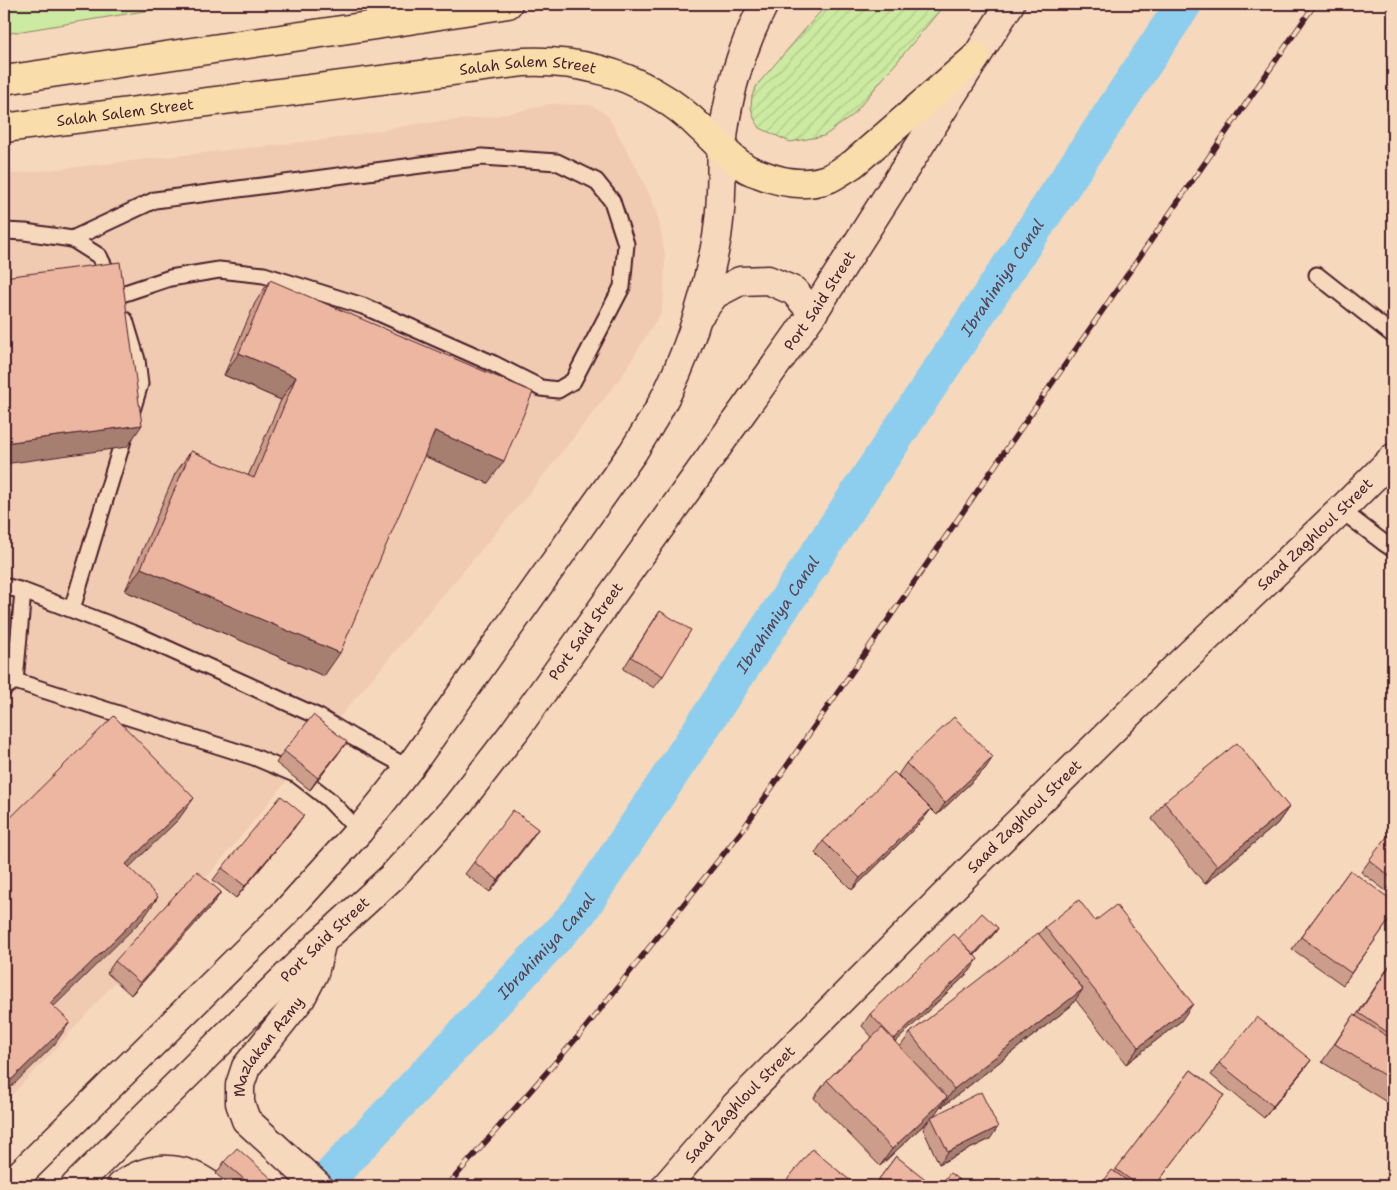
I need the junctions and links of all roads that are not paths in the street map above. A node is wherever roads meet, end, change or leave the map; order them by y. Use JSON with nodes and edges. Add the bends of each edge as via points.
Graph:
{"nodes":[{"id":1,"x":508,"y":4,"type":"edge"},
{"id":2,"x":764,"y":4,"type":"edge"},
{"id":3,"x":1010,"y":4,"type":"edge"},
{"id":4,"x":976,"y":57,"type":"junction"},
{"id":5,"x":4,"y":80,"type":"edge"},
{"id":6,"x":4,"y":128,"type":"edge"},
{"id":7,"x":722,"y":150,"type":"junction"},
{"id":8,"x":4,"y":231,"type":"edge"},
{"id":9,"x":72,"y":239,"type":"junction"},
{"id":10,"x":1317,"y":276,"type":"dead end"},
{"id":11,"x":119,"y":294,"type":"junction"},
{"id":12,"x":813,"y":313,"type":"junction"},
{"id":13,"x":698,"y":317,"type":"junction"},
{"id":14,"x":1393,"y":335,"type":"edge"},
{"id":15,"x":1393,"y":458,"type":"edge"},
{"id":16,"x":1341,"y":510,"type":"junction"},
{"id":17,"x":1393,"y":549,"type":"edge"},
{"id":18,"x":4,"y":586,"type":"edge"},
{"id":19,"x":23,"y":591,"type":"junction"},
{"id":20,"x":72,"y":609,"type":"junction"},
{"id":21,"x":9,"y":685,"type":"edge"},
{"id":22,"x":409,"y":768,"type":"junction"},
{"id":23,"x":359,"y":831,"type":"junction"},
{"id":24,"x":322,"y":941,"type":"junction"},
{"id":25,"x":8,"y":1186,"type":"edge"},
{"id":26,"x":76,"y":1186,"type":"edge"},
{"id":27,"x":121,"y":1186,"type":"edge"},
{"id":28,"x":211,"y":1186,"type":"edge"},
{"id":29,"x":318,"y":1186,"type":"edge"},
{"id":30,"x":666,"y":1186,"type":"edge"}],
"edges":[{"from":1,"to":5,"type":"main road"},
{"from":2,"to":7,"type":"main road","via":[[743,51],[730,100]]},
{"from":3,"to":4,"type":"main road","name":"Port Said Street"},
{"from":4,"to":7,"type":"main road","name":"Salah Salem Street","via":[[853,164],[830,178],[804,183],[777,181],[747,169]]},
{"from":4,"to":12,"type":"main road","name":"Port Said Street"},
{"from":6,"to":7,"type":"main road","name":"Salah Salem Street","via":[[547,61],[596,68],[654,92],[680,110]]},
{"from":7,"to":13,"type":"main road","via":[[717,234]]},
{"from":8,"to":9,"type":"lane"},
{"from":9,"to":11,"type":"lane","via":[[99,256]]},
{"from":9,"to":11,"type":"lane","via":[[155,200],[482,157],[557,162],[596,180],[612,200],[626,244],[622,287],[573,381],[558,390],[541,388],[363,306],[264,275],[219,270],[170,278]]},
{"from":10,"to":14,"type":"lane"},
{"from":11,"to":20,"type":"lane","via":[[137,360],[140,384]]},
{"from":12,"to":13,"type":"main road","via":[[794,291],[768,280],[740,281],[715,294]]},
{"from":12,"to":24,"type":"main road","name":"Port Said Street","via":[[456,807],[392,877]]},
{"from":13,"to":22,"type":"main road","via":[[663,401],[633,452]]},
{"from":15,"to":16,"type":"main road","name":"Saad Zaghloul Street"},
{"from":16,"to":17,"type":"lane"},
{"from":16,"to":30,"type":"main road","name":"Saad Zaghloul Street","via":[[988,851],[734,1106]]},
{"from":18,"to":19,"type":"lane"},
{"from":19,"to":20,"type":"lane"},
{"from":19,"to":21,"type":"lane"},
{"from":20,"to":22,"type":"lane","via":[[319,717]]},
{"from":21,"to":23,"type":"lane","via":[[254,757],[297,775],[328,799]]},
{"from":22,"to":23,"type":"main road"},
{"from":23,"to":25,"type":"main road","via":[[286,912]]},
{"from":24,"to":26,"type":"main road","name":"Port Said Street"},
{"from":24,"to":29,"type":"main road","name":"Mazlakan Azmy","via":[[314,973],[300,998],[246,1067],[240,1085],[240,1103],[246,1120]]},
{"from":27,"to":28,"type":"main road","via":[[141,1174],[160,1170],[180,1171]]}]}
